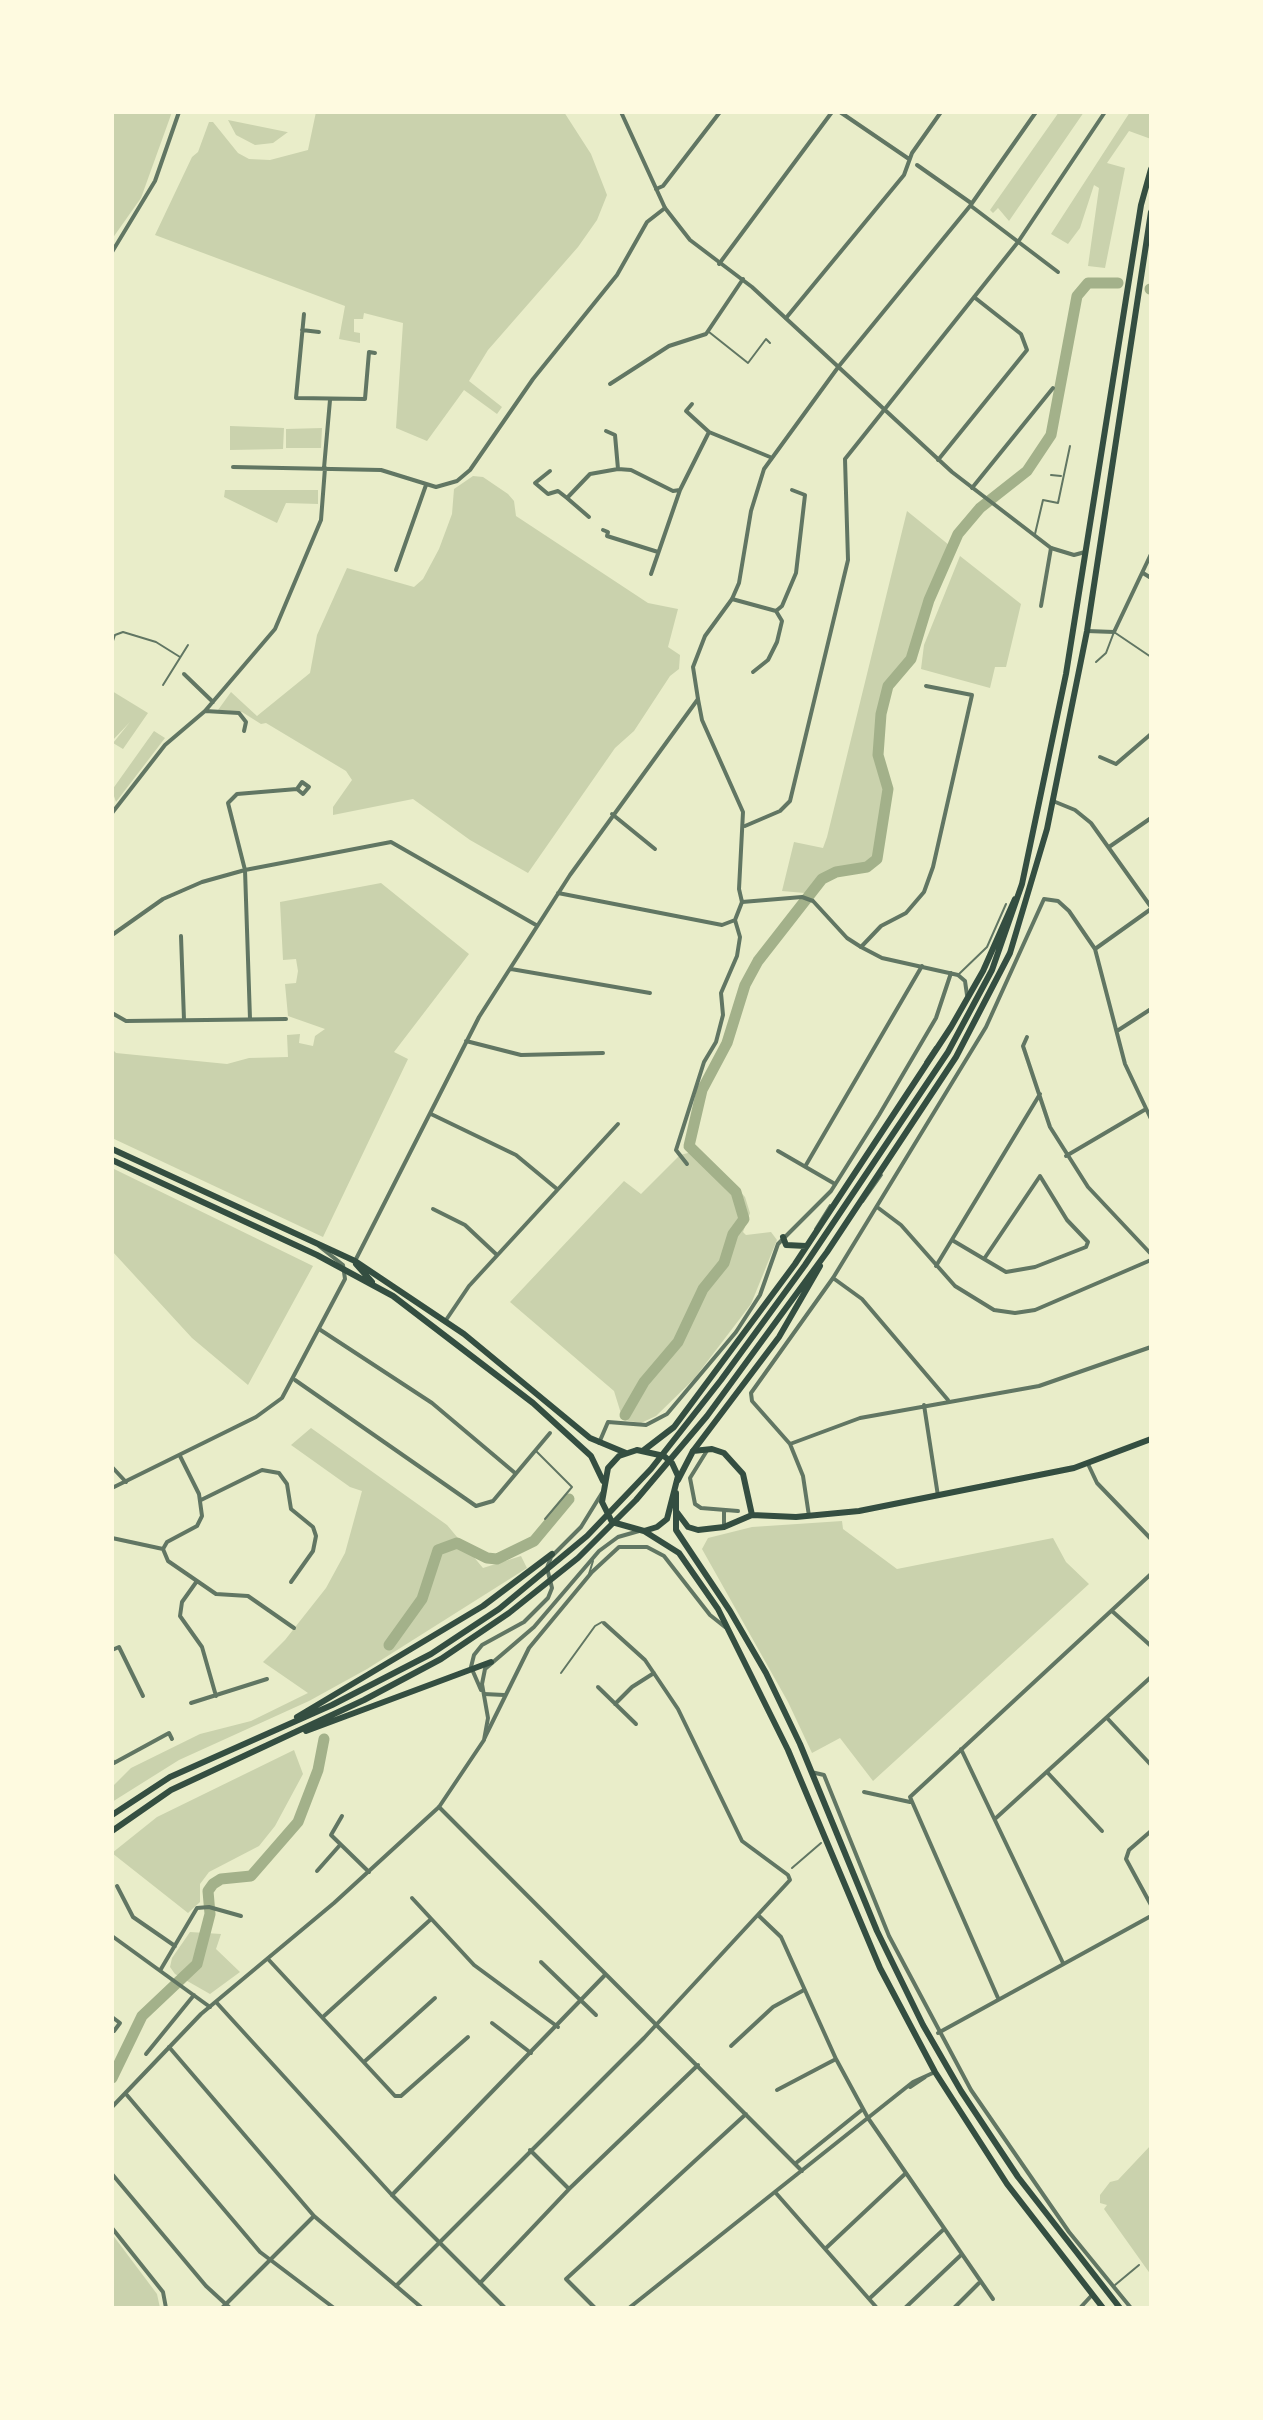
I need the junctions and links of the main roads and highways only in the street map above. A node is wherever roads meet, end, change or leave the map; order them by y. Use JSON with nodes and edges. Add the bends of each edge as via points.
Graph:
{"nodes":[{"id":1,"x":1151,"y":169,"type":"edge"},
{"id":2,"x":1151,"y":212,"type":"edge"},
{"id":3,"x":1022,"y":884,"type":"junction"},
{"id":4,"x":112,"y":1149,"type":"edge"},
{"id":5,"x":112,"y":1160,"type":"edge"},
{"id":6,"x":783,"y":1237,"type":"road end"},
{"id":7,"x":807,"y":1246,"type":"junction"},
{"id":8,"x":827,"y":1252,"type":"junction"},
{"id":9,"x":355,"y":1261,"type":"junction"},
{"id":10,"x":374,"y":1285,"type":"junction"},
{"id":11,"x":1151,"y":1439,"type":"edge"},
{"id":12,"x":647,"y":1451,"type":"junction"},
{"id":13,"x":693,"y":1451,"type":"junction"},
{"id":14,"x":626,"y":1453,"type":"junction"},
{"id":15,"x":603,"y":1481,"type":"junction"},
{"id":16,"x":677,"y":1481,"type":"junction"},
{"id":17,"x":676,"y":1493,"type":"junction"},
{"id":18,"x":676,"y":1511,"type":"junction"},
{"id":19,"x":752,"y":1515,"type":"junction"},
{"id":20,"x":642,"y":1531,"type":"junction"},
{"id":21,"x":552,"y":1554,"type":"road end"},
{"id":22,"x":491,"y":1662,"type":"road end"},
{"id":23,"x":274,"y":1731,"type":"junction"},
{"id":24,"x":257,"y":1750,"type":"junction"},
{"id":25,"x":112,"y":1815,"type":"edge"},
{"id":26,"x":112,"y":1831,"type":"edge"},
{"id":27,"x":1103,"y":2308,"type":"edge"},
{"id":28,"x":1120,"y":2308,"type":"edge"}],
"edges":[{"from":1,"to":3,"type":"main road","via":[[1066,674]]},
{"from":2,"to":8,"type":"main road","via":[[1087,631],[1031,892],[1001,973],[956,1057]]},
{"from":3,"to":7,"type":"main road","via":[[951,1027]]},
{"from":3,"to":23,"type":"main road","via":[[992,970],[948,1052],[789,1288],[677,1438],[616,1509],[479,1623],[401,1672]]},
{"from":4,"to":9,"type":"main road"},
{"from":5,"to":10,"type":"main road"},
{"from":6,"to":7,"type":"main road","via":[[786,1245]]},
{"from":7,"to":12,"type":"main road","via":[[683,1415]]},
{"from":8,"to":13,"type":"main road","via":[[779,1337]]},
{"from":8,"to":24,"type":"main road","via":[[683,1444],[622,1515],[529,1598],[408,1677]]},
{"from":9,"to":10,"type":"main road"},
{"from":9,"to":14,"type":"main road","via":[[446,1321],[599,1443]]},
{"from":10,"to":15,"type":"main road","via":[[533,1403],[591,1456]]},
{"from":11,"to":19,"type":"main road","via":[[1088,1464],[938,1496],[859,1511]]},
{"from":12,"to":14,"type":"main road"},
{"from":12,"to":16,"type":"main road","via":[[664,1456],[675,1467]]},
{"from":13,"to":16,"type":"main road"},
{"from":13,"to":19,"type":"main road","via":[[724,1453],[737,1464],[746,1480]]},
{"from":14,"to":15,"type":"main road","via":[[612,1463]]},
{"from":15,"to":20,"type":"main road","via":[[608,1518]]},
{"from":16,"to":17,"type":"main road"},
{"from":17,"to":18,"type":"main road"},
{"from":17,"to":20,"type":"main road","via":[[667,1519]]},
{"from":18,"to":19,"type":"main road","via":[[692,1529],[724,1527]]},
{"from":18,"to":28,"type":"main road","via":[[682,1542],[766,1673],[923,2025],[987,2132]]},
{"from":20,"to":27,"type":"main road","via":[[679,1553],[708,1591],[772,1713],[880,1968],[935,2072],[1007,2184]]},
{"from":21,"to":23,"type":"main road","via":[[483,1606]]},
{"from":22,"to":24,"type":"main road"},
{"from":23,"to":25,"type":"main road","via":[[170,1777]]},
{"from":24,"to":26,"type":"main road","via":[[171,1790]]}]}
